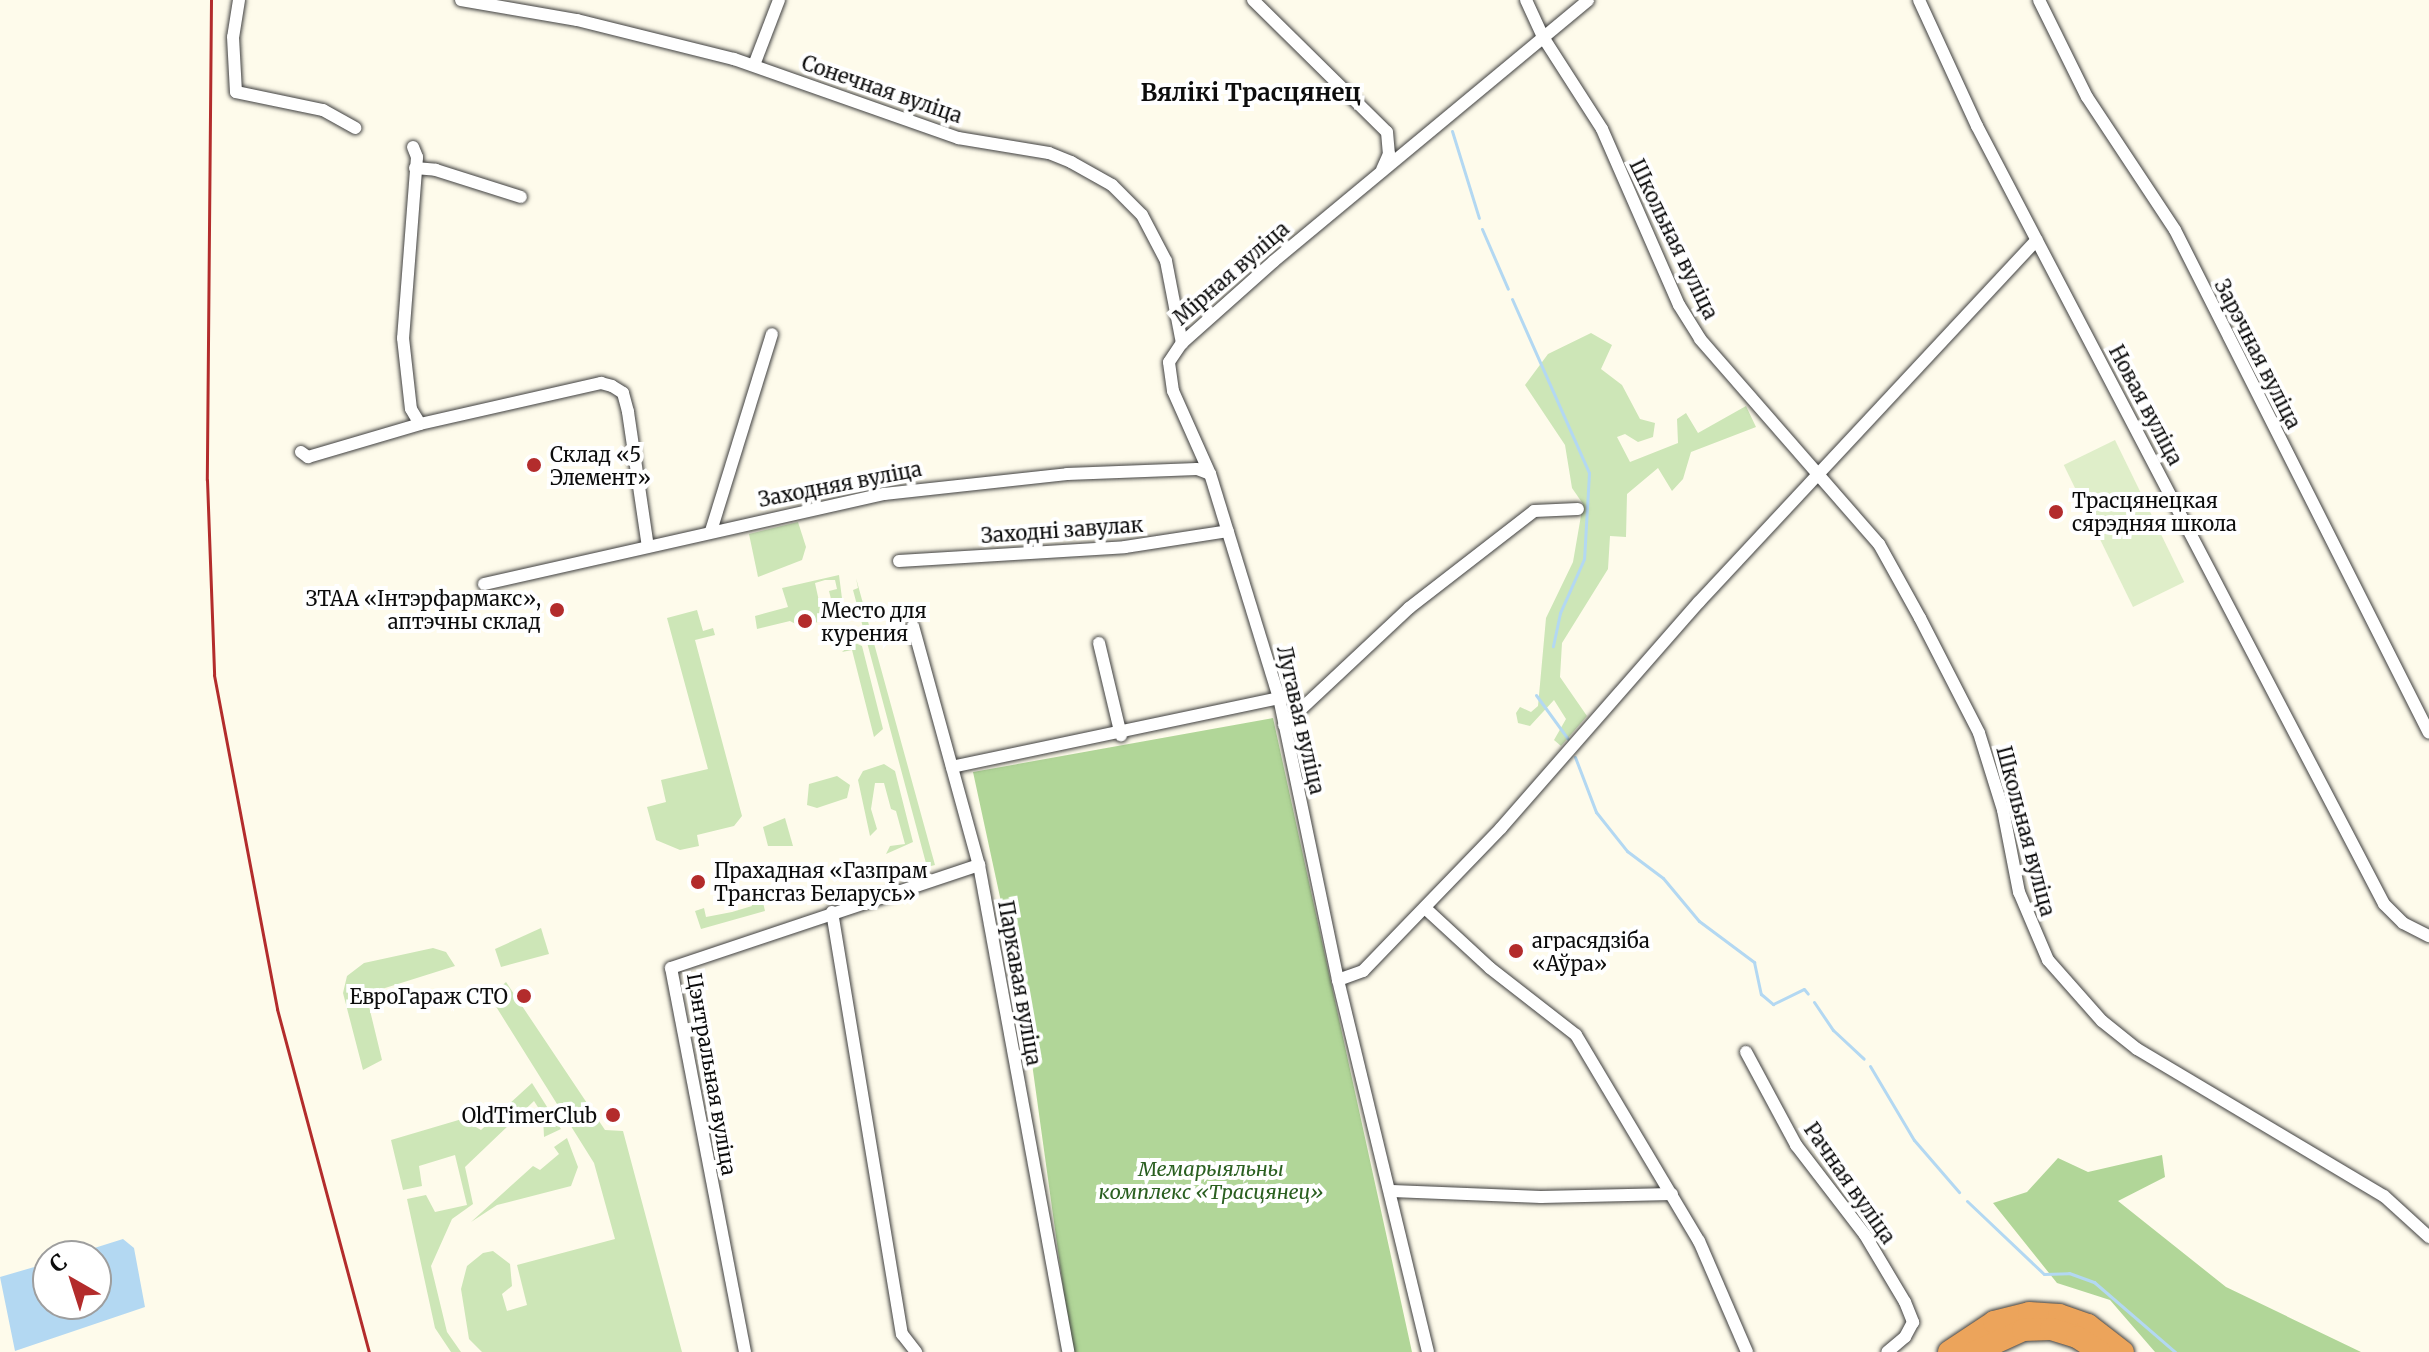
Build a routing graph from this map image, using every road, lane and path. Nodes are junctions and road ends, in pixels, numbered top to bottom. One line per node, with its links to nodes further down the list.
1 (239, 0): 11 (street)
2 (461, 0): 10 (street, Сонечная вуліца)
3 (779, 0): 10 (street)
4 (1253, 0): 12 (street)
5 (1526, 0): 9 (street, Школьная вуліца)
6 (1588, 0): 9 (street, Мірная вуліца)
7 (1919, 0): 18 (street, Новая вуліца)
8 (2039, 0): 35 (street, Зарэчная вуліца)
9 (1543, 37): 14 (street, Мірная вуліца); 24 (street, Школьная вуліца)
10 (754, 65): 20 (street, Сонечная вуліца)
11 (355, 128)
12 (1387, 132): 14 (street); 16 (street)
13 (413, 147): 15 (street)
14 (1405, 152): 16 (street, Мірная вуліца)
15 (415, 168): 17 (street); 21 (street)
16 (1380, 172): 20 (street, Мірная вуліца)
17 (521, 197)
18 (2036, 240): 24 (street); 41 (street, Новая вуліца)
19 (772, 334): 26 (street)
20 (1182, 343): 23 (street, Мірная вуліца)
21 (420, 424): 22 (street); 28 (street)
22 (301, 452)
23 (1210, 474): 26 (street, Заходняя вуліца); 27 (street, Лугавая вуліца)
24 (1815, 475): 39 (street); 46 (street, Школьная вуліца)
25 (1578, 509): 34 (street)
26 (711, 531): 28 (street, Заходняя вуліца)
27 (1228, 531): 29 (street, Заходні завулак); 33 (street, Лугавая вуліца)
28 (648, 547): 30 (street, Заходняя вуліца)
29 (899, 561)
30 (484, 584)
31 (913, 626): 37 (street, Паркавая вуліца)
32 (1099, 643): 36 (street)
33 (1279, 698): 34 (street, Лугавая вуліца); 36 (street)
34 (1284, 725): 42 (street, Лугавая вуліца)
35 (2429, 733)
36 (1121, 735): 37 (street)
37 (952, 767): 38 (street, Паркавая вуліца)
38 (979, 865): 40 (street, Цэнтральная вуліца); 49 (street, Паркавая вуліца)
39 (1425, 908): 42 (street); 45 (street)
40 (832, 912): 47 (street, Цэнтральная вуліца); 48 (street)
41 (2429, 936)
42 (1338, 980): 44 (street, Лугавая вуліца)
43 (1746, 1052): 52 (street, Рачная вуліца)
44 (1392, 1191): 45 (street); 50 (street, Лугавая вуліца)
45 (1672, 1194): 51 (street)
46 (2429, 1237)
47 (745, 1352)
48 (916, 1352)
49 (1068, 1352)
50 (1428, 1352)
51 (1747, 1352)
52 (1887, 1352)
53 (1949, 1352): 56 (highway)
54 (1975, 1352): 55 (highway)
55 (2100, 1352)
56 (2123, 1352)

